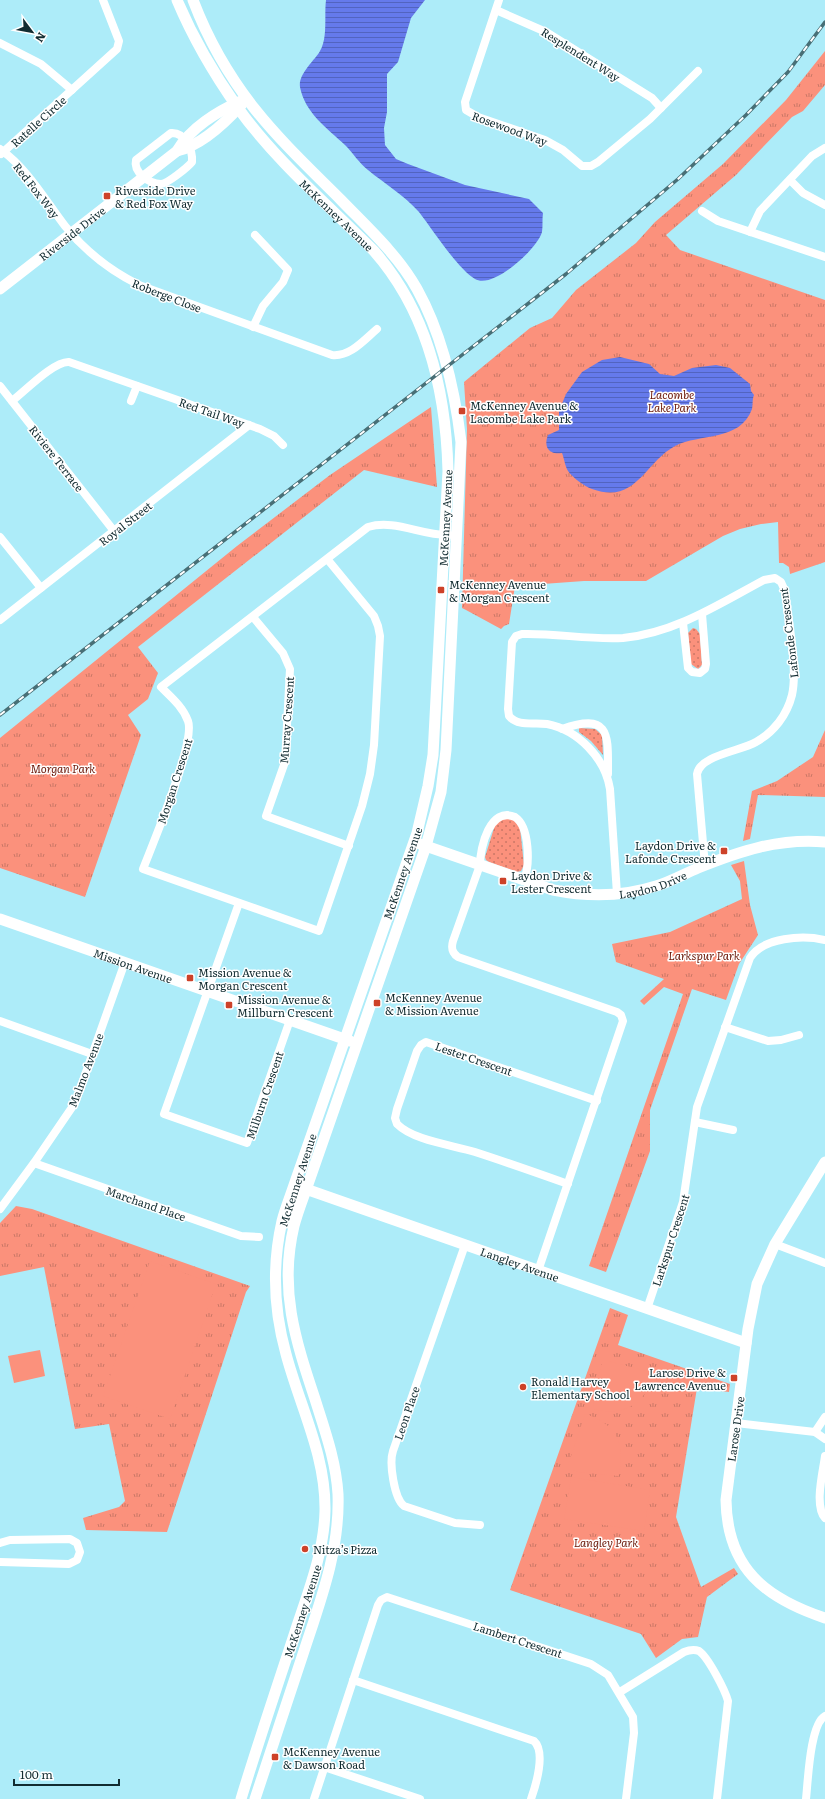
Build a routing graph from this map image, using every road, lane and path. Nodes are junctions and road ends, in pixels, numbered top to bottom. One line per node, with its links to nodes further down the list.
1 (103, 0): 8 (street, Ratelle Circle)
2 (177, 0): 10 (main road, McKenney Avenue)
3 (193, 0): 9 (main road, McKenney Avenue)
4 (499, 0): 5 (street, Rosewood Way)
5 (496, 10): 11 (street, Resplendent Way); 11 (street, Rosewood Way)
6 (0, 43): 8 (street, Ratelle Circle)
7 (698, 71): 11 (street, Rosewood Way)
8 (72, 90): 14 (street, Ratelle Circle)
9 (247, 98): 10 (main road, Riverside Drive); 33 (main road, McKenney Avenue)
10 (237, 106): 12 (main road, Riverside Drive); 34 (main road, McKenney Avenue)
11 (662, 108)
12 (187, 143): 15 (main road, Riverside Drive); 15 (street); 15 (street)
13 (825, 148): 16 (street)
14 (1, 152): 20 (street, Red Fox Way)
15 (143, 177): 20 (main road, Riverside Drive)
16 (790, 180): 17 (street); 19 (street)
17 (825, 205)
18 (702, 211): 19 (street)
19 (750, 232): 22 (street)
20 (72, 234): 23 (main road, Riverside Drive); 24 (street, Roberge Close)
21 (255, 235): 24 (street)
22 (825, 258)
23 (0, 289)
24 (253, 327): 25 (street, Roberge Close)
25 (377, 329)
26 (0, 386): 28 (street, Riviere Terrace)
27 (137, 386): 28 (street, Red Tail Way); 29 (street); 30 (street, Red Tail Way)
28 (12, 401): 32 (street, Riviere Terrace)
29 (131, 401)
30 (249, 425): 31 (street, Red Tail Way); 32 (street, Royal Street)
31 (283, 445)
32 (114, 531): 37 (street, Royal Street)
33 (457, 534): 34 (street, Morgan Crescent); 47 (main road, McKenney Avenue)
34 (444, 535): 36 (street, Morgan Crescent); 44 (main road, McKenney Avenue)
35 (0, 536): 37 (street)
36 (328, 560): 39 (street, Morgan Crescent); 46 (street, Morgan Crescent)
37 (41, 588): 40 (street, Royal Street)
38 (702, 614): 41 (street, Lafonde Crescent); 41 (street); 49 (street, Lafonde Crescent)
39 (253, 617): 46 (street, Murray Crescent); 52 (street, Morgan Crescent)
40 (0, 620)
41 (683, 623): 42 (street, Lafonde Crescent)
42 (562, 729): 43 (street, Lafonde Crescent); 43 (street, Lafonde Crescent)
43 (608, 779): 51 (street, Lafonde Crescent)
44 (413, 842): 47 (main road, Laydon Drive); 61 (main road, McKenney Avenue)
45 (825, 842): 49 (main road, Laydon Drive)
46 (349, 846): 52 (street, Morgan Crescent)
47 (426, 846): 48 (main road, Laydon Drive); 62 (main road, McKenney Avenue)
48 (480, 865): 50 (main road, Laydon Drive); 50 (street); 64 (street)
49 (705, 866): 51 (main road, Laydon Drive)
50 (524, 880): 51 (main road, Laydon Drive)
51 (617, 894)
52 (239, 903): 56 (street)
53 (0, 919): 55 (main road, Mission Avenue)
54 (825, 940): 59 (street, Larkspur Crescent)
55 (125, 962): 56 (main road, Mission Avenue); 63 (street, Malmo Avenue)
56 (209, 991): 57 (main road, Mission Avenue); 57 (street, Milburn Crescent)
57 (290, 1020): 61 (main road, Mission Avenue)
58 (0, 1021): 63 (street)
59 (725, 1027): 60 (street); 65 (street, Larkspur Crescent)
60 (799, 1035)
61 (345, 1039): 62 (main road, Mission Avenue); 70 (main road, McKenney Avenue)
62 (357, 1043): 71 (main road, McKenney Avenue)
63 (92, 1054): 68 (street, Malmo Avenue)
64 (597, 1101): 69 (street); 69 (street, Lester Crescent)
65 (695, 1122): 66 (street); 78 (street, Larkspur Crescent)
66 (733, 1130)
67 (825, 1162): 74 (main road, Larose Drive)
68 (34, 1163): 72 (street, Malmo Avenue); 73 (street, Marchand Place)
69 (568, 1184): 77 (street)
70 (294, 1185): 71 (main road, Langley Avenue); 94 (main road, McKenney Avenue)
71 (306, 1190): 75 (main road, Langley Avenue); 95 (main road, McKenney Avenue)
72 (0, 1209)
73 (259, 1237)
74 (774, 1244): 76 (street); 79 (main road, Larose Drive)
75 (465, 1245): 77 (main road, Langley Avenue); 86 (street, Leon Place)
76 (825, 1263)
77 (538, 1271): 78 (main road, Langley Avenue)
78 (647, 1309): 79 (main road, Langley Avenue)
79 (746, 1343): 81 (main road, Larose Drive)
80 (825, 1417): 82 (street)
81 (736, 1423): 82 (street); 89 (main road, Larose Drive)
82 (815, 1432): 83 (street)
83 (825, 1438)
84 (825, 1456): 85 (street)
85 (825, 1518)
86 (480, 1525)
87 (0, 1543): 88 (street)
88 (0, 1562)
89 (825, 1618)
90 (353, 1680): 91 (street, Lambert Crescent); 93 (street, Lambert Crescent); 98 (street)
91 (620, 1692): 99 (street, Lambert Crescent); 100 (street)
92 (825, 1716): 101 (street)
93 (324, 1767): 96 (street, Lambert Crescent); 97 (street)
94 (241, 1799)
95 (255, 1799)
96 (314, 1799)
97 (420, 1799)
98 (531, 1799)
99 (626, 1799)
100 (717, 1799)
101 (806, 1799)

